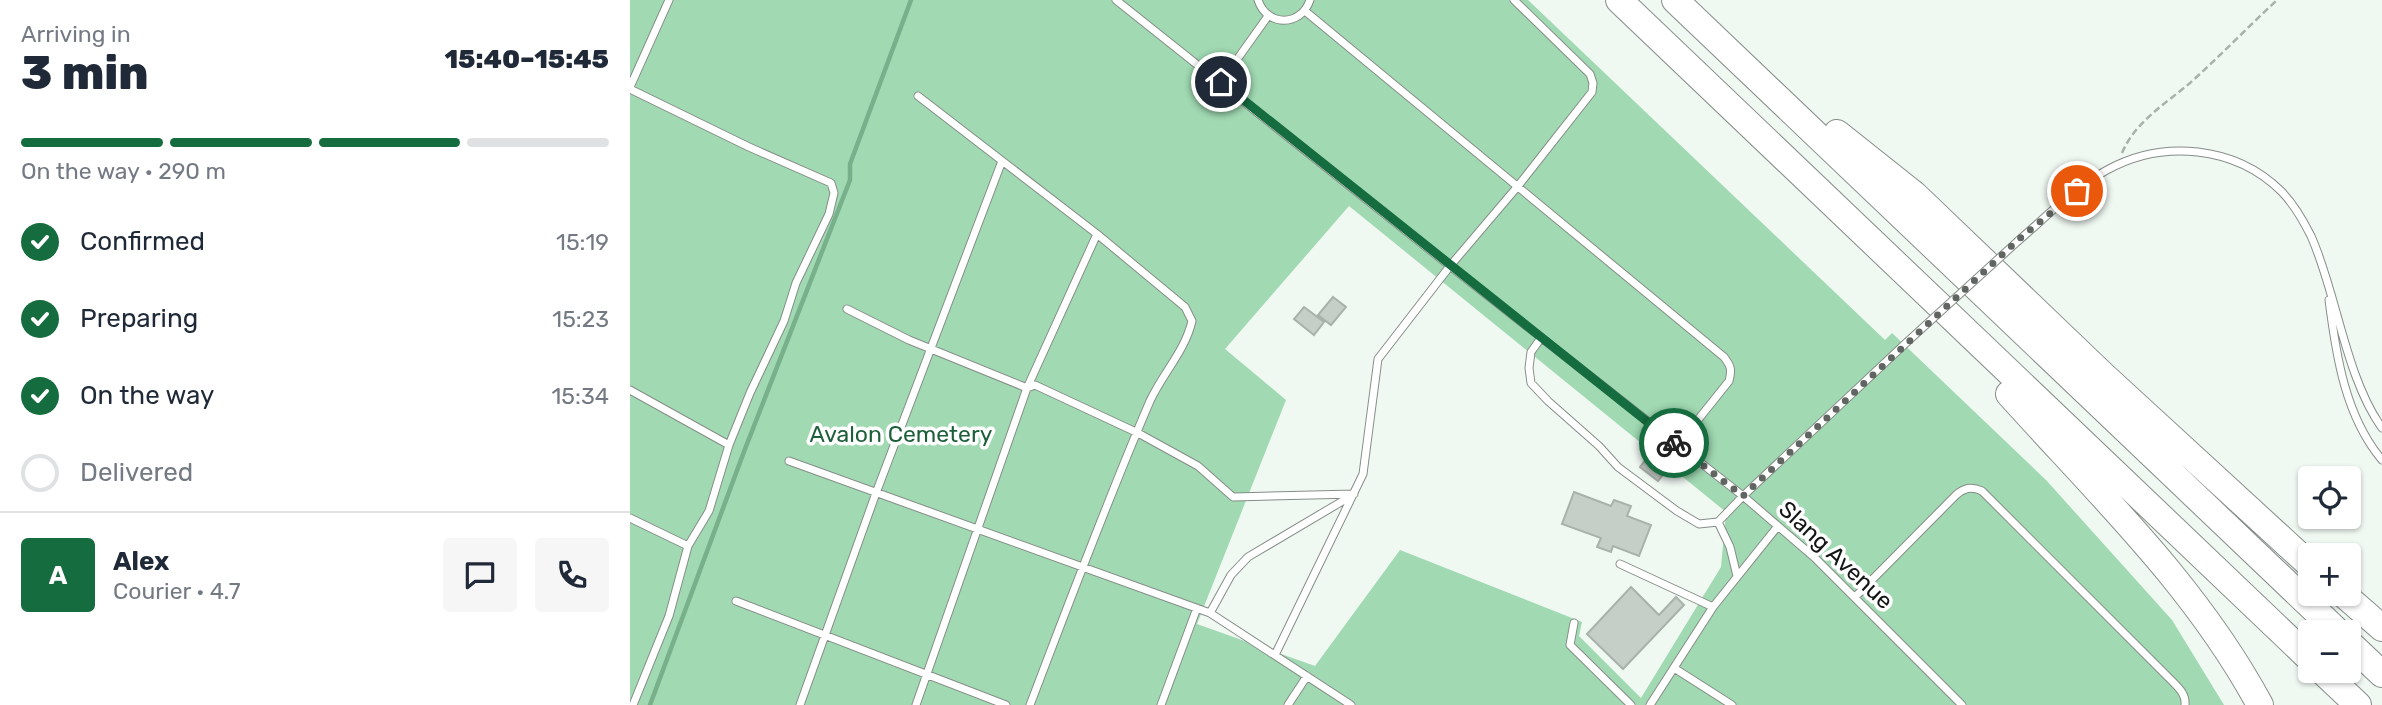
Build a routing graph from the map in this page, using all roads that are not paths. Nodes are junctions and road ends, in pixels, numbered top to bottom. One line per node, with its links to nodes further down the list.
1 (669, 0): 12 (lane)
2 (1116, 0): 11 (lane, Slang Avenue)
3 (1258, 0): 9 (lane)
4 (1310, 0): 8 (lane)
5 (1514, 0): 15 (lane)
6 (1619, 0): 17 (highway)
7 (1675, 0): 10 (highway)
8 (1305, 11): 9 (lane); 15 (lane)
9 (1268, 16): 11 (lane)
10 (1714, 37): 39 (highway); 49 (highway)
11 (1221, 82): 18 (lane, Slang Avenue)
12 (630, 88): 27 (lane)
13 (918, 96): 14 (lane)
14 (1002, 161): 16 (lane); 22 (lane)
15 (1518, 186): 18 (lane); 28 (lane)
16 (1097, 234): 23 (lane); 26 (lane)
17 (1877, 246): 53 (highway); 74 (highway)
18 (1450, 266): 21 (lane, Slang Avenue); 32 (lane)
19 (2326, 279): 25 (lane); 29 (lane); 33 (lane, bridge)
20 (847, 309): 22 (lane)
21 (1541, 338): 28 (lane, Slang Avenue); 35 (lane)
22 (931, 349): 23 (lane); 31 (lane)
23 (1027, 388): 26 (lane); 37 (lane)
24 (630, 390): 27 (lane)
25 (2382, 428)
26 (1138, 433): 32 (lane); 41 (lane)
27 (729, 445): 38 (lane)
28 (1677, 446): 33 (lane, Slang Avenue)
29 (2382, 460)
30 (789, 461): 31 (lane)
31 (876, 493): 37 (lane); 52 (lane)
32 (1354, 494): 48 (lane); 55 (lane)
33 (1743, 496): 35 (lane); 36 (lane, Slang Avenue)
34 (630, 518): 38 (lane)
35 (1718, 522): 42 (lane)
36 (1777, 526): 42 (lane); 43 (lane, Slang Avenue)
37 (977, 529): 41 (lane); 58 (lane)
38 (688, 546): 61 (lane)
39 (2298, 554)
40 (1620, 564): 46 (lane)
41 (1083, 567): 47 (lane); 65 (lane)
42 (1737, 576): 46 (lane)
43 (1855, 597): 72 (lane, Slang Avenue); 73 (lane)
44 (736, 601): 52 (lane)
45 (2357, 606): 51 (highway)
46 (1713, 607): 56 (lane)
47 (1197, 608): 48 (lane); 66 (lane)
48 (1210, 613): 55 (lane)
49 (2325, 620)
50 (1574, 624): 69 (lane)
51 (2382, 628)
52 (826, 635): 58 (lane); 62 (lane)
53 (2298, 648)
54 (2361, 654): 57 (highway)
55 (1275, 655): 59 (lane)
56 (1674, 668): 70 (lane); 71 (lane)
57 (2382, 674)
58 (927, 675): 63 (lane); 64 (lane)
59 (1307, 676): 67 (lane); 68 (lane)
60 (2335, 683): 75 (highway)
61 (632, 705)
62 (800, 705)
63 (916, 705)
64 (1006, 705)
65 (1030, 705)
66 (1161, 705)
67 (1288, 705)
68 (1351, 705)
69 (1631, 705)
70 (1650, 705)
71 (1732, 705)
72 (1962, 705)
73 (2185, 705)
74 (2260, 705)
75 (2358, 705)

